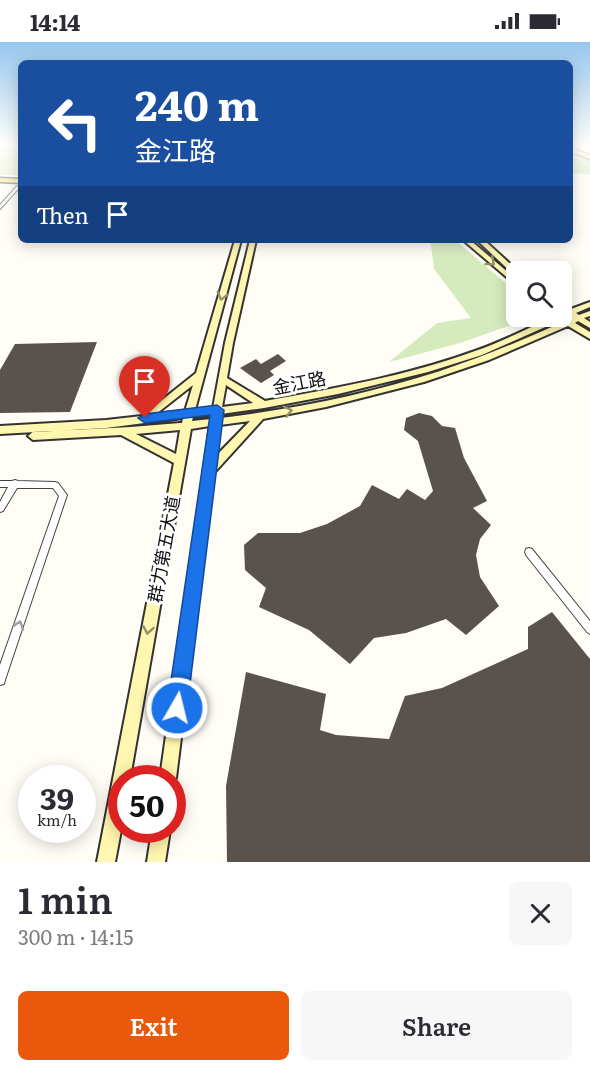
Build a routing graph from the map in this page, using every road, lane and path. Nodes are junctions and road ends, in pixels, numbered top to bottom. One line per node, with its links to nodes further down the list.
1 (18, 185): 2 (main road)
2 (0, 187)
3 (18, 187): 4 (street)
4 (0, 208)
5 (237, 243): 21 (main road, 群力第五大道, one-way to 21)
6 (252, 243): 22 (main road, 群力第五大道)
7 (469, 243): 10 (main road, one-way to 10)
8 (483, 243): 9 (main road)
9 (506, 263)
10 (506, 274)
11 (590, 303): 13 (main road, 金江路)
12 (590, 313): 14 (main road, 金江路)
13 (572, 314)
14 (572, 316)
15 (572, 319): 17 (main road)
16 (572, 320): 20 (main road)
17 (590, 326)
18 (543, 327): 23 (main road, 金江路)
19 (548, 327): 26 (main road, 金江路, one-way to 19)
20 (590, 336)
21 (200, 375): 25 (main road, 群力第五大道); 27 (main road)
22 (223, 380): 23 (main road); 24 (main road, 群力第五大道)
23 (264, 405): 24 (main road, 金江路)
24 (217, 410): 25 (main road, 金江路); 28 (main road, 群力第五大道)
25 (189, 413): 27 (main road, 金江路); 29 (main road, 群力第五大道)
26 (259, 417): 28 (main road, 金江路); 34 (main road)
27 (145, 418): 30 (main road, 金江路)
28 (216, 423): 29 (main road, 金江路); 34 (main road, 群力第五大道)
29 (186, 426): 31 (main road, 金江路); 33 (main road, 群力第五大道)
30 (0, 430)
31 (120, 431): 32 (main road, 金江路); 33 (main road)
32 (0, 437)
33 (180, 461): 43 (main road, 群力第五大道, one-way to 43)
34 (209, 471): 41 (main road, 群力第五大道)
35 (15, 483): 36 (street); 37 (street); 40 (street, one-way to 35)
36 (0, 484)
37 (0, 509)
38 (529, 552): 39 (street)
39 (590, 629)
40 (0, 680)
41 (170, 765)
42 (159, 843): 44 (main road)
43 (105, 862)
44 (156, 862)

